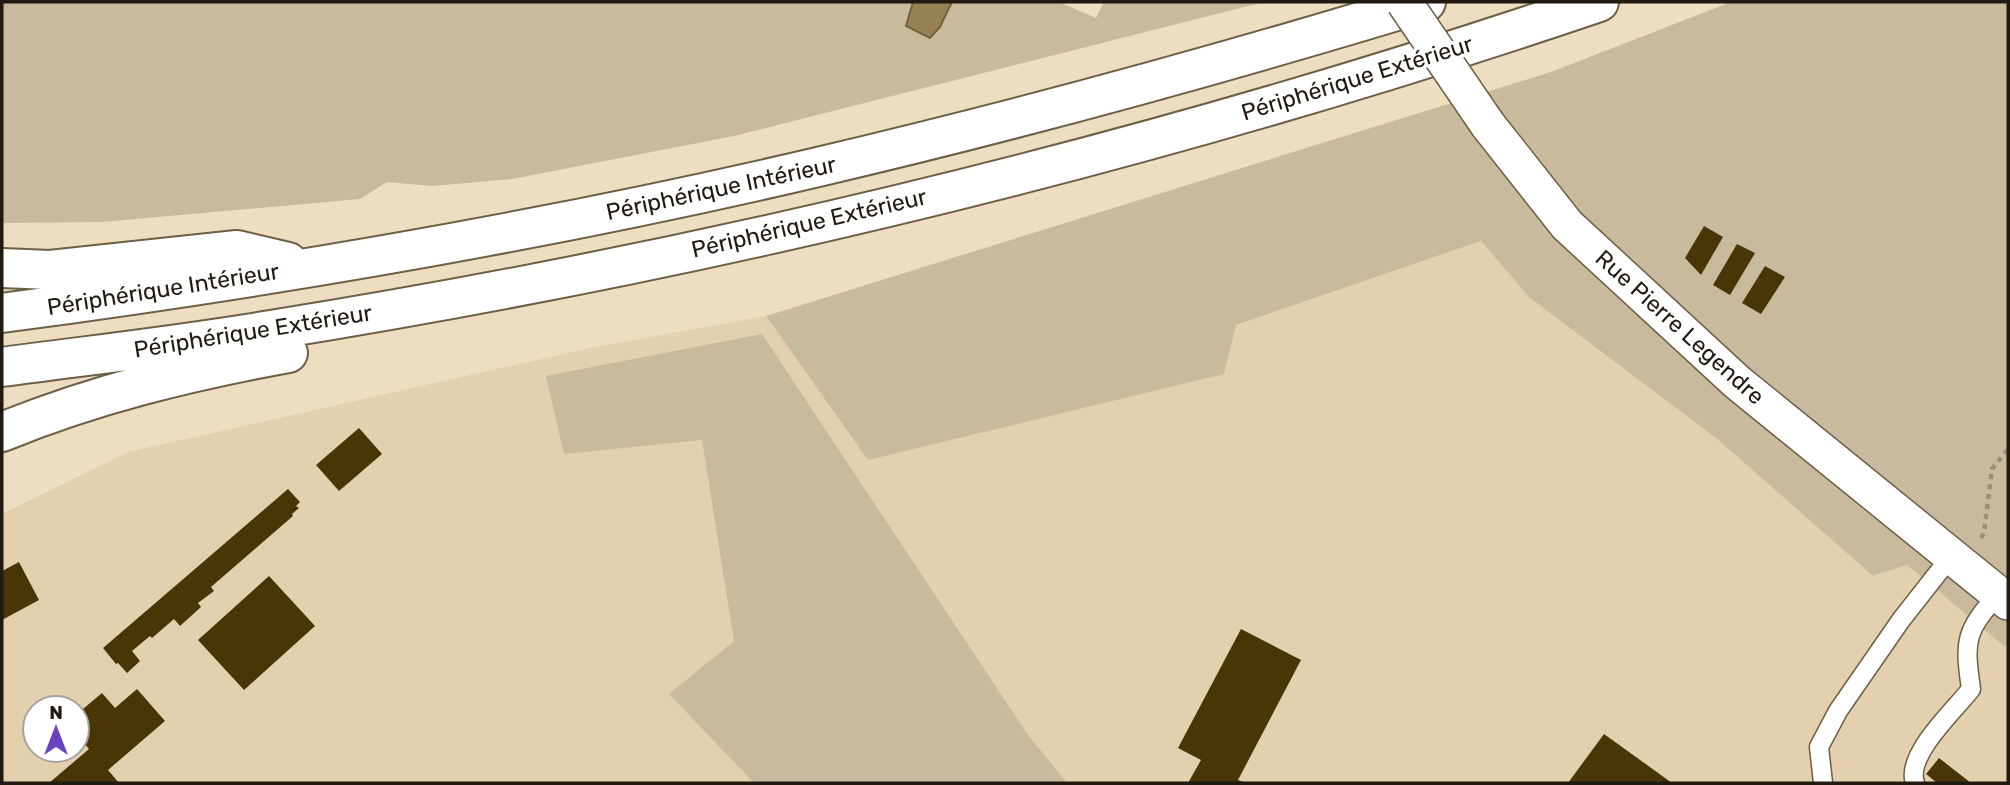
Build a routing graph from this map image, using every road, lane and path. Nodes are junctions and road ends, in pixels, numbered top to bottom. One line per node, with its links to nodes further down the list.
1 (1404, 2): 11 (street, Rue Pierre Legendre, bridge)
2 (1426, 2): 4 (highway, Périphérique Intérieur)
3 (1599, 2): 6 (highway, Périphérique Extérieur)
4 (307, 267): 5 (highway); 7 (highway, Périphérique Intérieur)
5 (2, 268)
6 (388, 310): 8 (highway, Périphérique Extérieur); 9 (highway)
7 (2, 313)
8 (2, 367)
9 (2, 432)
10 (2008, 449): 11 (path)
11 (1958, 561): 12 (street, Rue Pierre Legendre); 13 (lane)
12 (2003, 598): 14 (lane)
13 (1824, 783)
14 (1915, 783)

